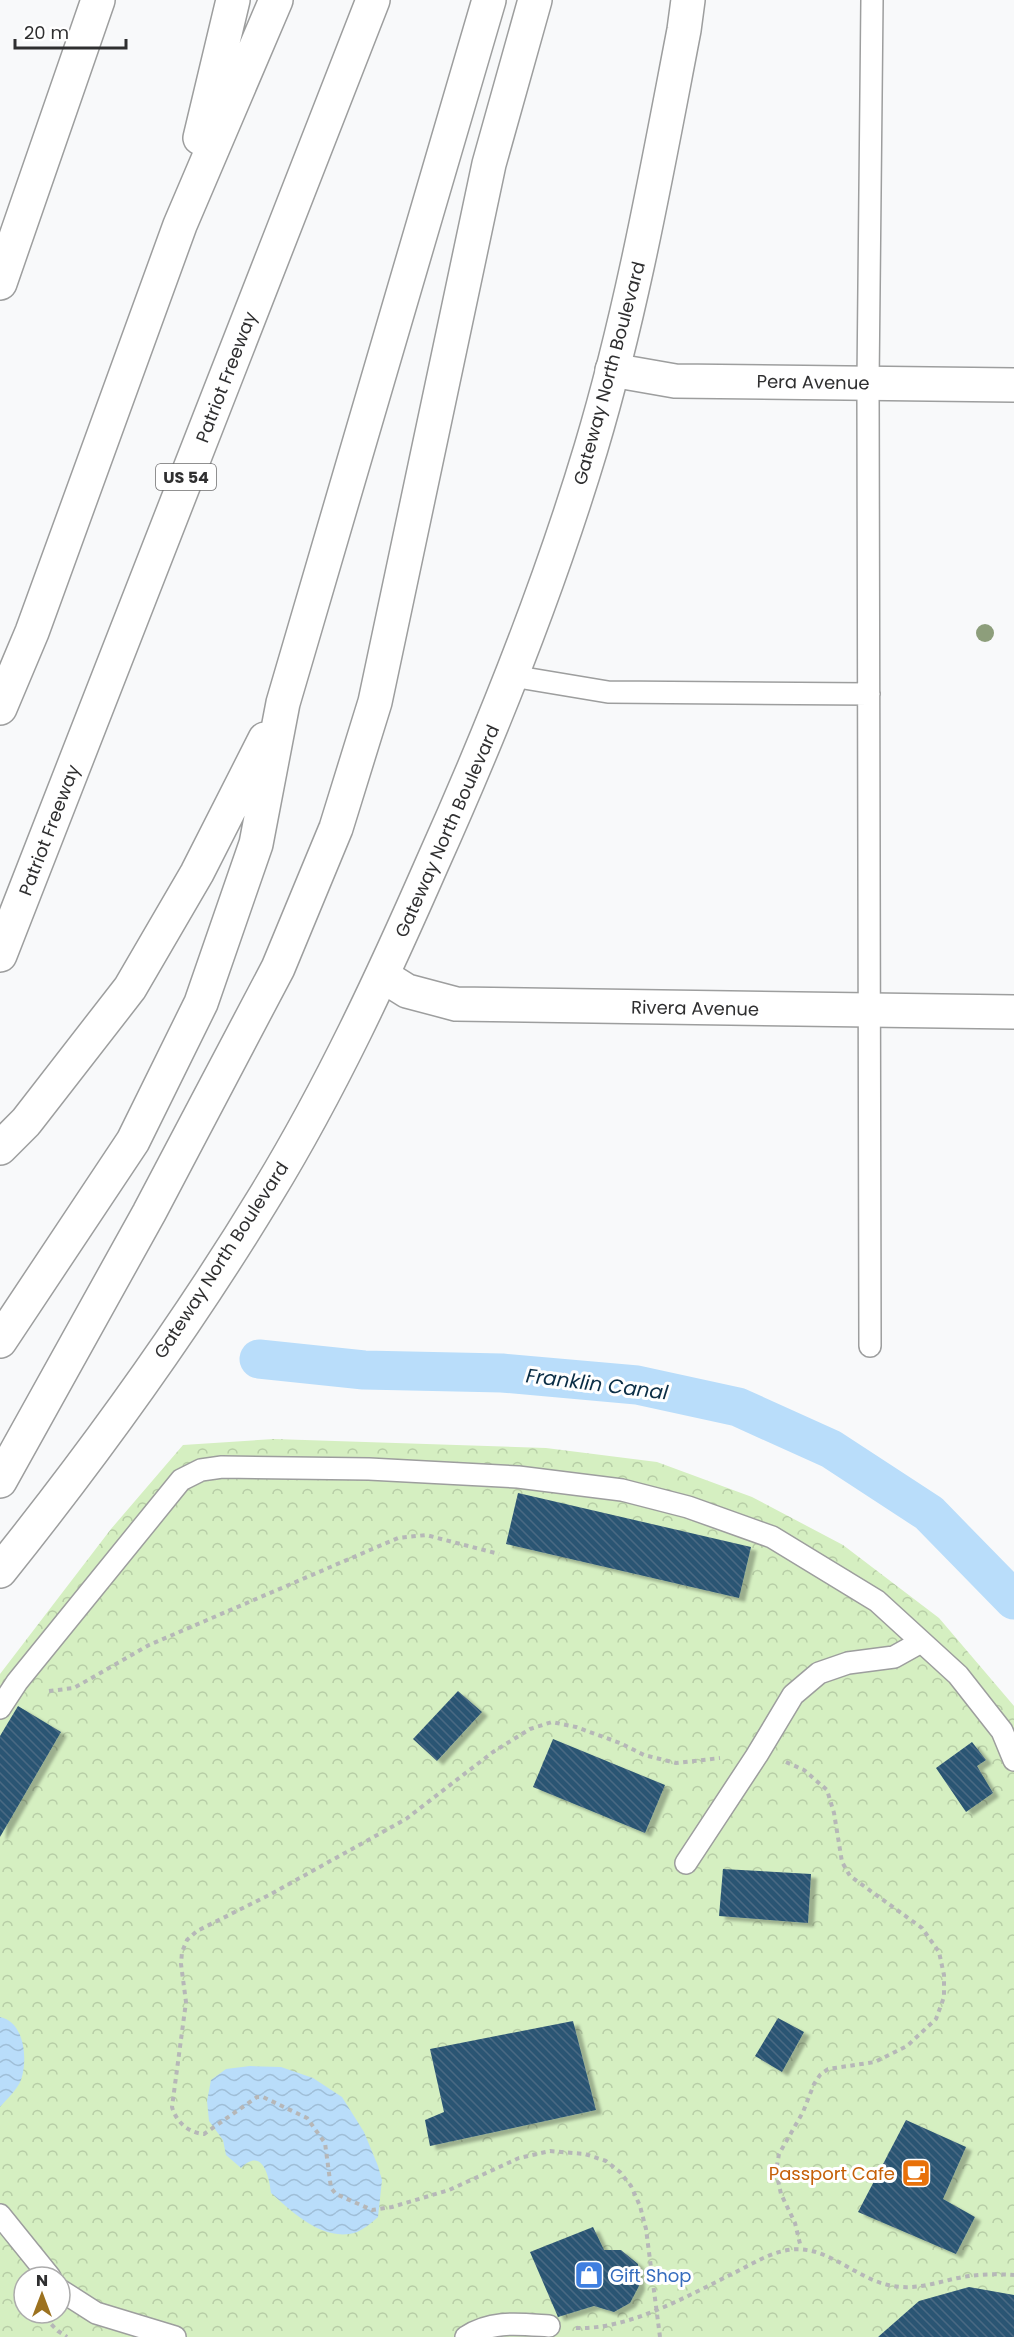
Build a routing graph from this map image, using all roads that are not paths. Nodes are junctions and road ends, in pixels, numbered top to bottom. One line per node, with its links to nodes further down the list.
1 (98, 0): 10 (main road)
2 (232, 0): 9 (main road)
3 (276, 0): 9 (main road)
4 (373, 0): 18 (main road, Patriot Freeway / US 54)
5 (489, 0): 16 (main road)
6 (535, 0): 25 (main road)
7 (688, 0): 11 (main road, Gateway North Boulevard)
8 (872, 0): 12 (lane)
9 (180, 225): 17 (main road)
10 (0, 283)
11 (612, 370): 12 (main road, Pera Avenue); 14 (main road, Gateway North Boulevard)
12 (868, 383): 13 (main road, Pera Avenue); 15 (lane)
13 (1014, 384)
14 (512, 676): 15 (lane); 19 (main road, Gateway North Boulevard)
15 (869, 694): 20 (lane)
16 (283, 704): 22 (main road); 23 (main road)
17 (0, 708)
18 (0, 955)
19 (383, 976): 20 (main road, Rivera Avenue); 26 (main road, Gateway North Boulevard)
20 (869, 1010): 21 (main road, Rivera Avenue); 24 (lane)
21 (1014, 1012)
22 (0, 1148)
23 (0, 1341)
24 (870, 1346)
25 (0, 1481)
26 (0, 1571)
27 (921, 1642): 28 (lane); 29 (lane); 30 (lane)
28 (0, 1708)
29 (1014, 1760)
30 (686, 1863)
31 (0, 2214): 32 (lane)
32 (40, 2265)
33 (72, 2298): 35 (lane)
34 (549, 2326): 36 (lane)
35 (175, 2337)
36 (466, 2337)

